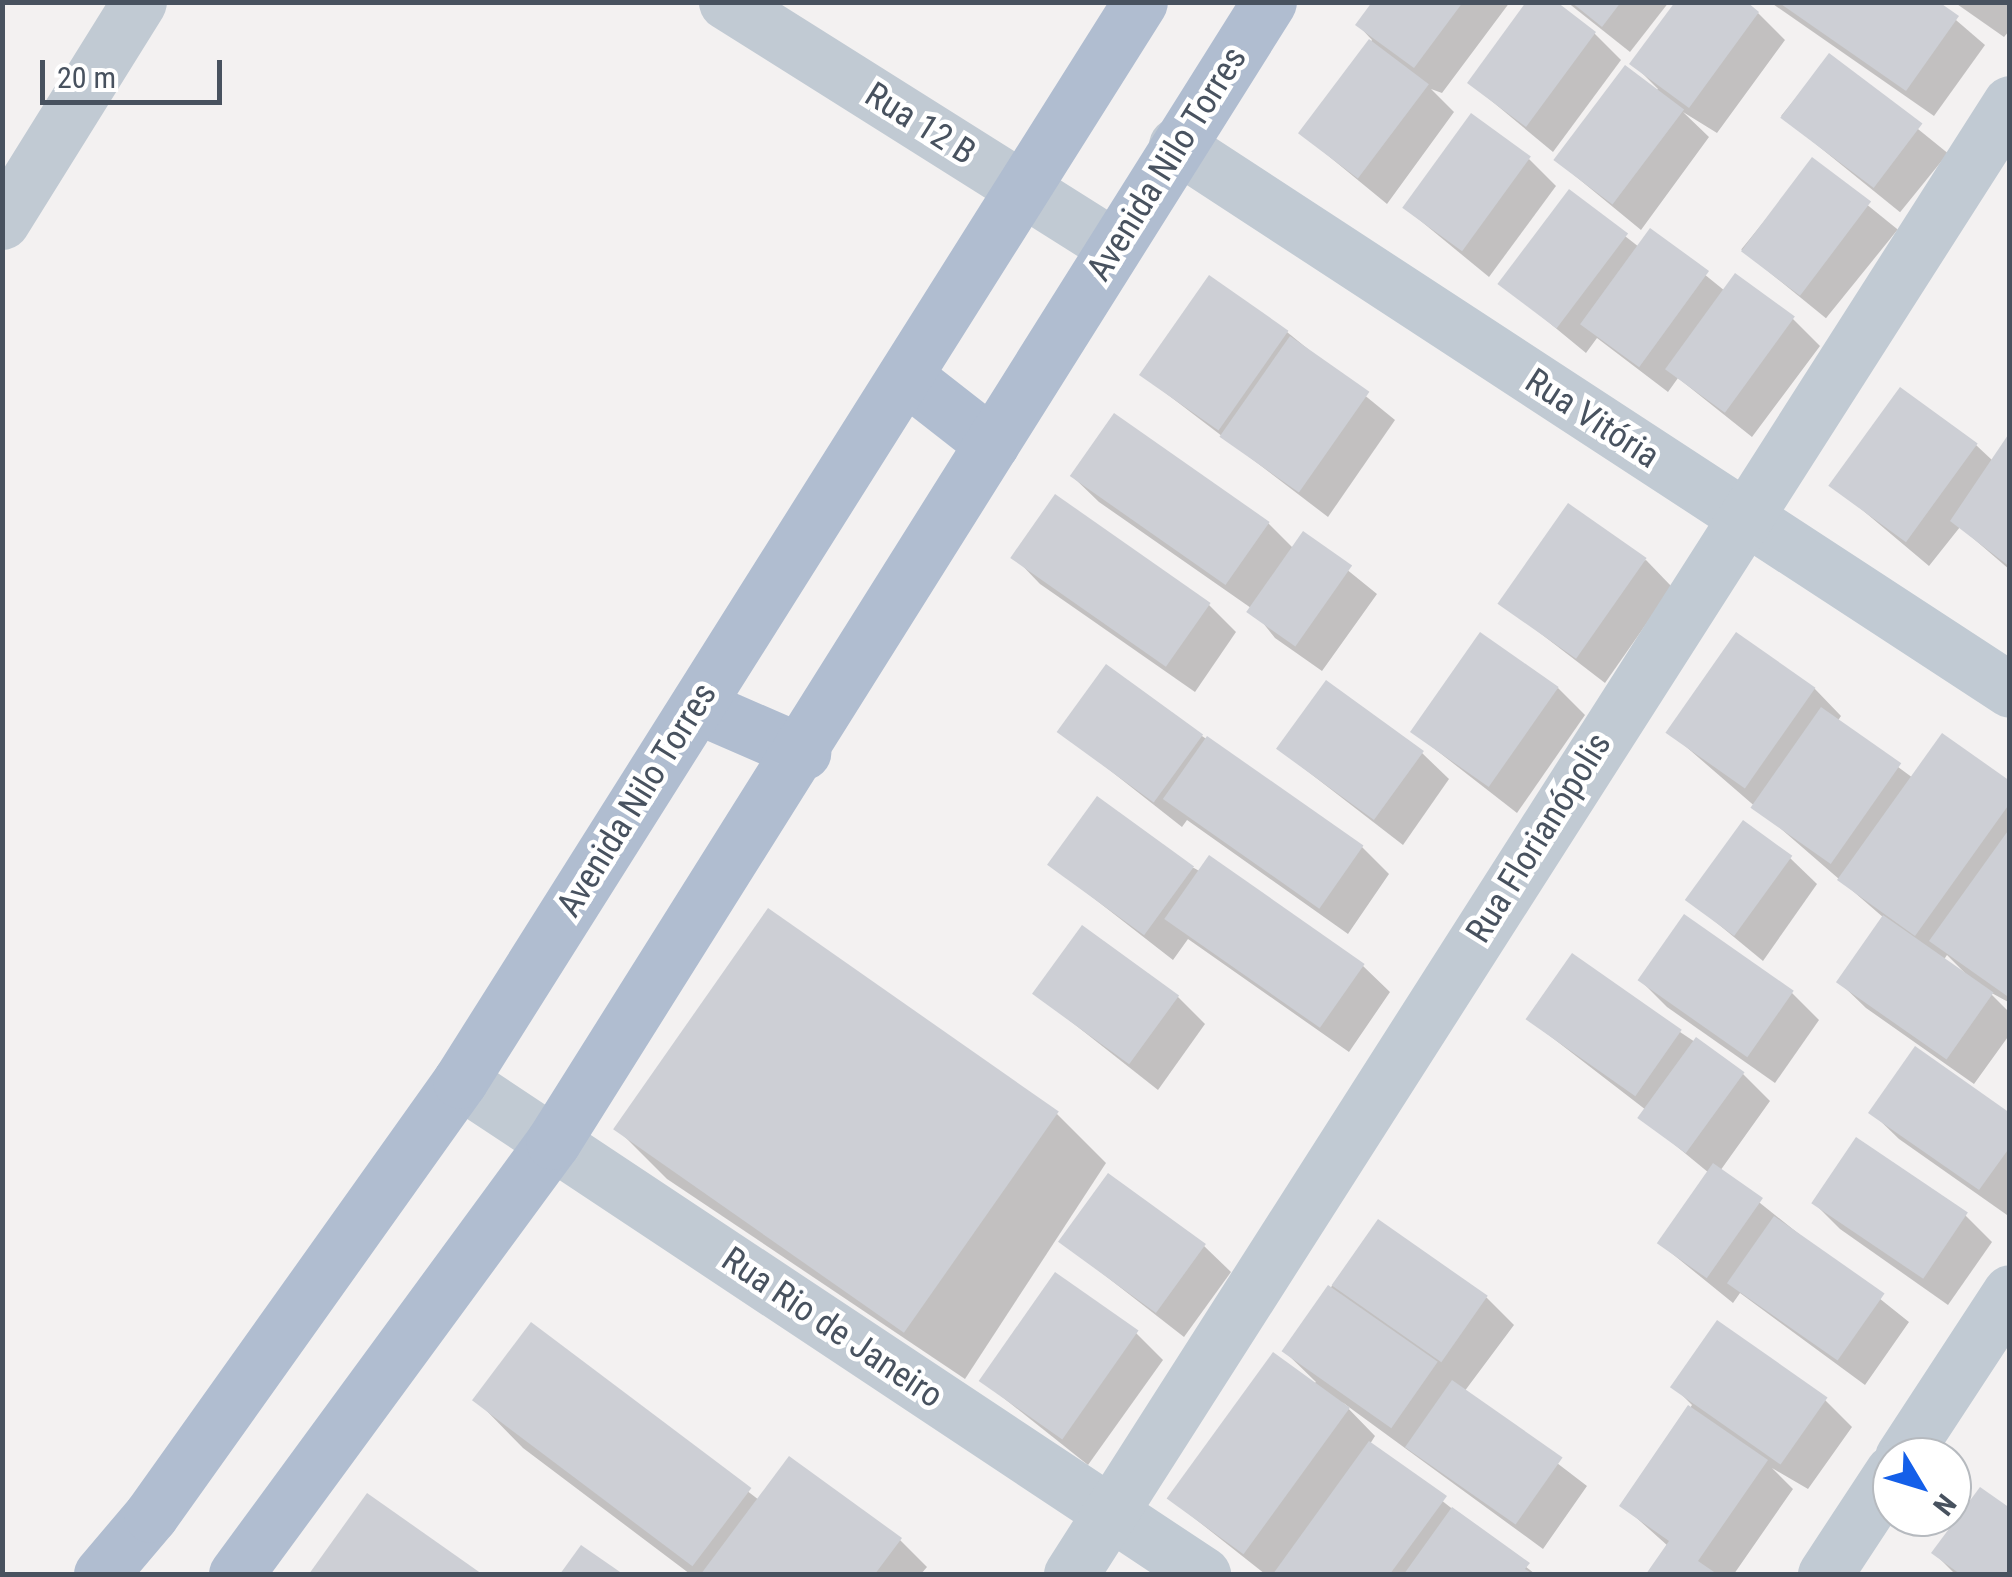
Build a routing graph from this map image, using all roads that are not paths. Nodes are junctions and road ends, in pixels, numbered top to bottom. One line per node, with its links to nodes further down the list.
1 (726, 2): 7 (street, Rua 12 B)
2 (1140, 2): 7 (main road, Avenida Nilo Torres)
3 (1269, 2): 6 (main road, Avenida Nilo Torres)
4 (122, 16): 8 (street)
5 (2010, 103): 12 (street, Rua Florianópolis)
6 (1176, 145): 9 (main road, Avenida Nilo Torres); 12 (street, Rua Vitória)
7 (1023, 189): 9 (street, Rua 12 B); 10 (main road, Avenida Nilo Torres)
8 (2, 222)
9 (1114, 246): 11 (main road, Avenida Nilo Torres)
10 (905, 376): 11 (main road); 14 (main road, Avenida Nilo Torres)
11 (992, 444): 15 (main road, Avenida Nilo Torres)
12 (1741, 517): 13 (street, Rua Vitória); 21 (street, Rua Florianópolis)
13 (2010, 690)
14 (697, 706): 15 (main road); 16 (main road, Avenida Nilo Torres)
15 (803, 752): 17 (main road, Avenida Nilo Torres)
16 (460, 1081): 17 (street, Rua Rio de Janeiro); 22 (main road, Avenida Nilo Torres)
17 (553, 1142): 21 (street, Rua Rio de Janeiro); 23 (main road, Avenida Nilo Torres)
18 (2010, 1292): 19 (street)
19 (1915, 1437)
20 (1872, 1502): 26 (street)
21 (1111, 1514): 24 (street, Rua Florianópolis); 25 (street, Rua Rio de Janeiro)
22 (101, 1574)
23 (236, 1574)
24 (1071, 1574)
25 (1203, 1574)
26 (1825, 1574)

